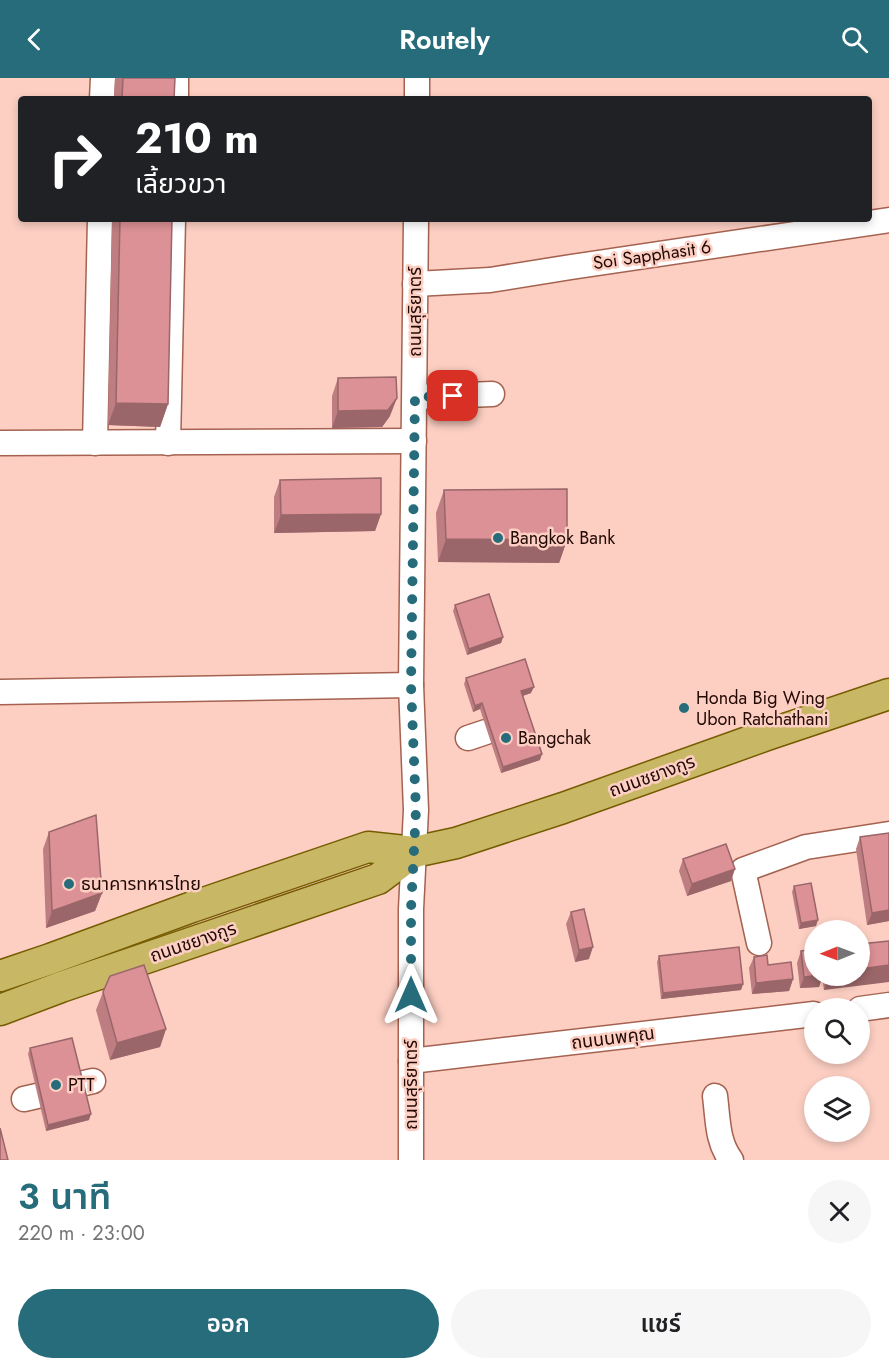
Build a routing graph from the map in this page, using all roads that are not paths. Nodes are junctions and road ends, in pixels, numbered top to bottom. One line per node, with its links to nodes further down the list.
1 (103, 78): 4 (street)
2 (176, 78): 5 (street)
3 (417, 78): 6 (street)
4 (102, 96)
5 (176, 96)
6 (417, 96)
7 (889, 220): 11 (street, Soi Sapphasit 6)
8 (100, 222): 16 (street)
9 (173, 222): 17 (street)
10 (416, 222): 11 (street, ถนนสุริยาตร์)
11 (415, 284): 13 (street, ถนนสุริยาตร์)
12 (492, 394): 13 (street)
13 (415, 397): 14 (street, ถนนสุริยาตร์)
14 (414, 441): 17 (street); 18 (street, ถนนสุริยาตร์)
15 (0, 443): 16 (street)
16 (95, 443): 17 (street)
17 (168, 443)
18 (411, 685): 19 (street); 22 (street, ถนนสุริยาตร์)
19 (0, 692)
20 (889, 694): 22 (main road, ถนนชยางกูร)
21 (889, 834): 23 (street)
22 (414, 852): 24 (main road, ถนนชยางกูร); 26 (main road, ถนนชยางกูร); 31 (street, ถนนสุริยาตร์)
23 (759, 943)
24 (50, 959): 25 (main road, ถนนชยางกูร); 26 (main road)
25 (0, 975)
26 (61, 987): 29 (main road, ถนนชยางกูร)
27 (889, 1005): 28 (street)
28 (870, 1008)
29 (0, 1010)
30 (804, 1015): 31 (street, ถนนนพคุณ)
31 (411, 1061): 33 (street, ถนนสุริยาตร์)
32 (716, 1096): 34 (street)
33 (411, 1160)
34 (732, 1160)

